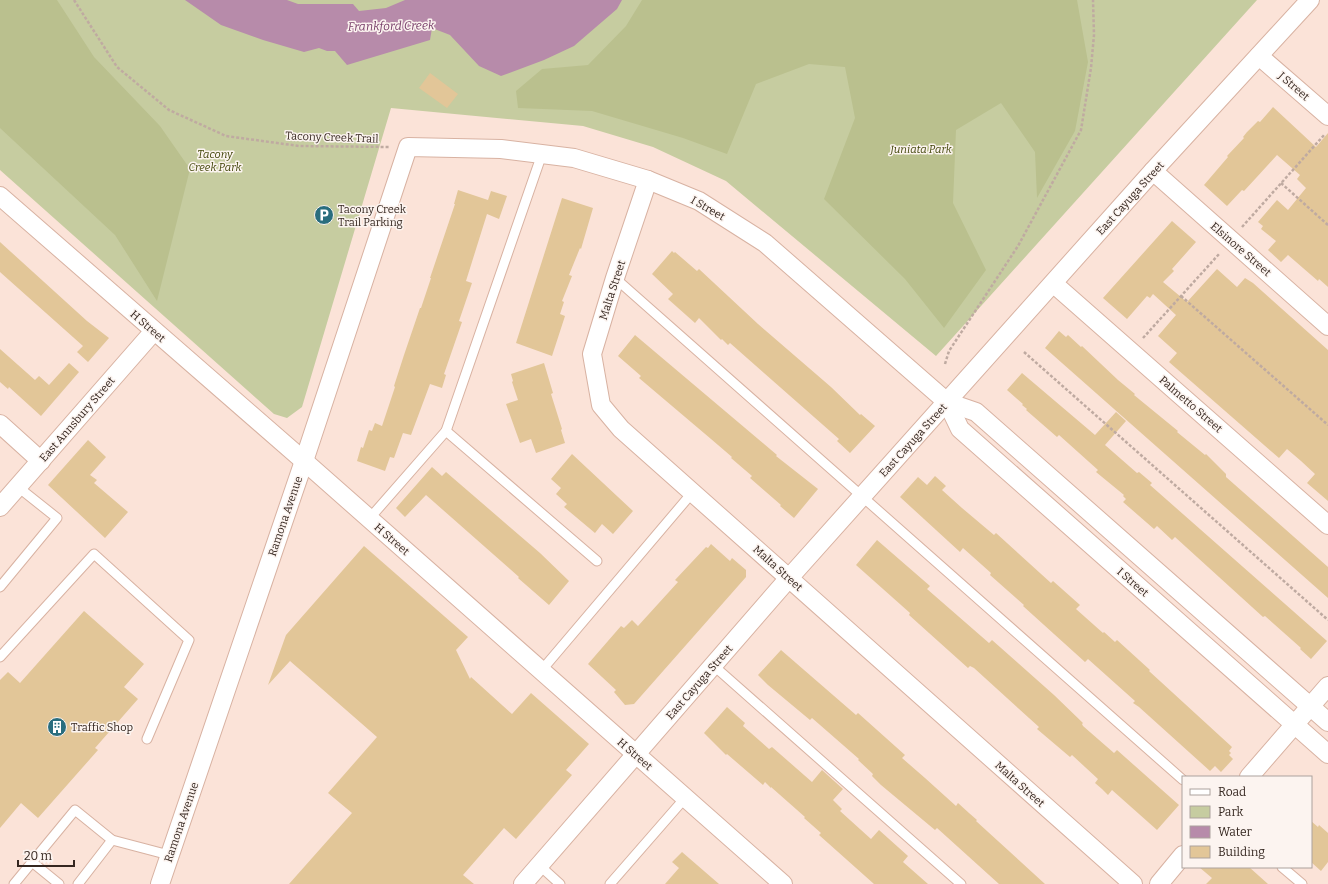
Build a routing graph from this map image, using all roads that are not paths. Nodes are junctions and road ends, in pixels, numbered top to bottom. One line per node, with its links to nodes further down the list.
1 (1310, 0): 2 (street, East Cayuga Street)
2 (1260, 56): 3 (street, J Street); 6 (street, East Cayuga Street)
3 (1328, 116)
4 (408, 147): 5 (street, I Street); 17 (street, Ramona Avenue)
5 (542, 154): 7 (street, I Street); 15 (lane)
6 (1153, 171): 10 (street, East Cayuga Street); 11 (street, Elsinore Street)
7 (648, 180): 9 (street, Malta Street); 13 (street, I Street)
8 (0, 196): 12 (street, H Street)
9 (615, 278): 19 (street, Malta Street); 20 (lane)
10 (1054, 284): 13 (street, East Cayuga Street); 23 (street, Palmetto Street)
11 (1328, 326)
12 (154, 331): 16 (street, East Annsbury Street); 17 (street, H Street)
13 (947, 402): 20 (street, East Cayuga Street); 31 (street, I Street); 33 (street, I Street)
14 (0, 424): 16 (street)
15 (446, 431): 22 (lane); 24 (lane)
16 (41, 461): 18 (street, East Annsbury Street)
17 (304, 461): 22 (street, H Street); 41 (street, Ramona Avenue)
18 (18, 486): 21 (street, East Annsbury Street); 26 (lane)
19 (692, 493): 25 (street, Malta Street); 29 (lane)
20 (862, 497): 25 (street, East Cayuga Street); 38 (lane)
21 (0, 507)
22 (369, 519): 29 (street, H Street)
23 (1328, 525)
24 (596, 561)
25 (789, 578): 28 (street, East Cayuga Street); 55 (street, Malta Street)
26 (0, 586)
27 (0, 657): 34 (lane)
28 (714, 666): 36 (street, East Cayuga Street); 54 (lane)
29 (541, 671): 36 (street, H Street)
30 (1328, 686): 31 (street)
31 (1310, 706): 32 (street, I Street); 33 (street)
32 (1328, 722)
33 (1294, 724): 35 (street, I Street); 37 (street)
34 (147, 738)
35 (1328, 754)
36 (636, 755): 39 (street, H Street); 44 (street, East Cayuga Street)
37 (1250, 776)
38 (1182, 779)
39 (685, 798): 52 (lane); 53 (street, H Street)
40 (112, 840): 41 (lane); 43 (lane); 48 (lane)
41 (169, 855): 49 (street, Ramona Avenue)
42 (1182, 856): 56 (street)
43 (32, 862): 46 (lane); 47 (lane)
44 (539, 865): 50 (street, East Cayuga Street); 51 (lane)
45 (1283, 868): 57 (lane)
46 (14, 884)
47 (59, 884)
48 (78, 884)
49 (160, 884)
50 (523, 884)
51 (560, 884)
52 (610, 884)
53 (783, 884)
54 (961, 884)
55 (1133, 884)
56 (1158, 884)
57 (1302, 884)

